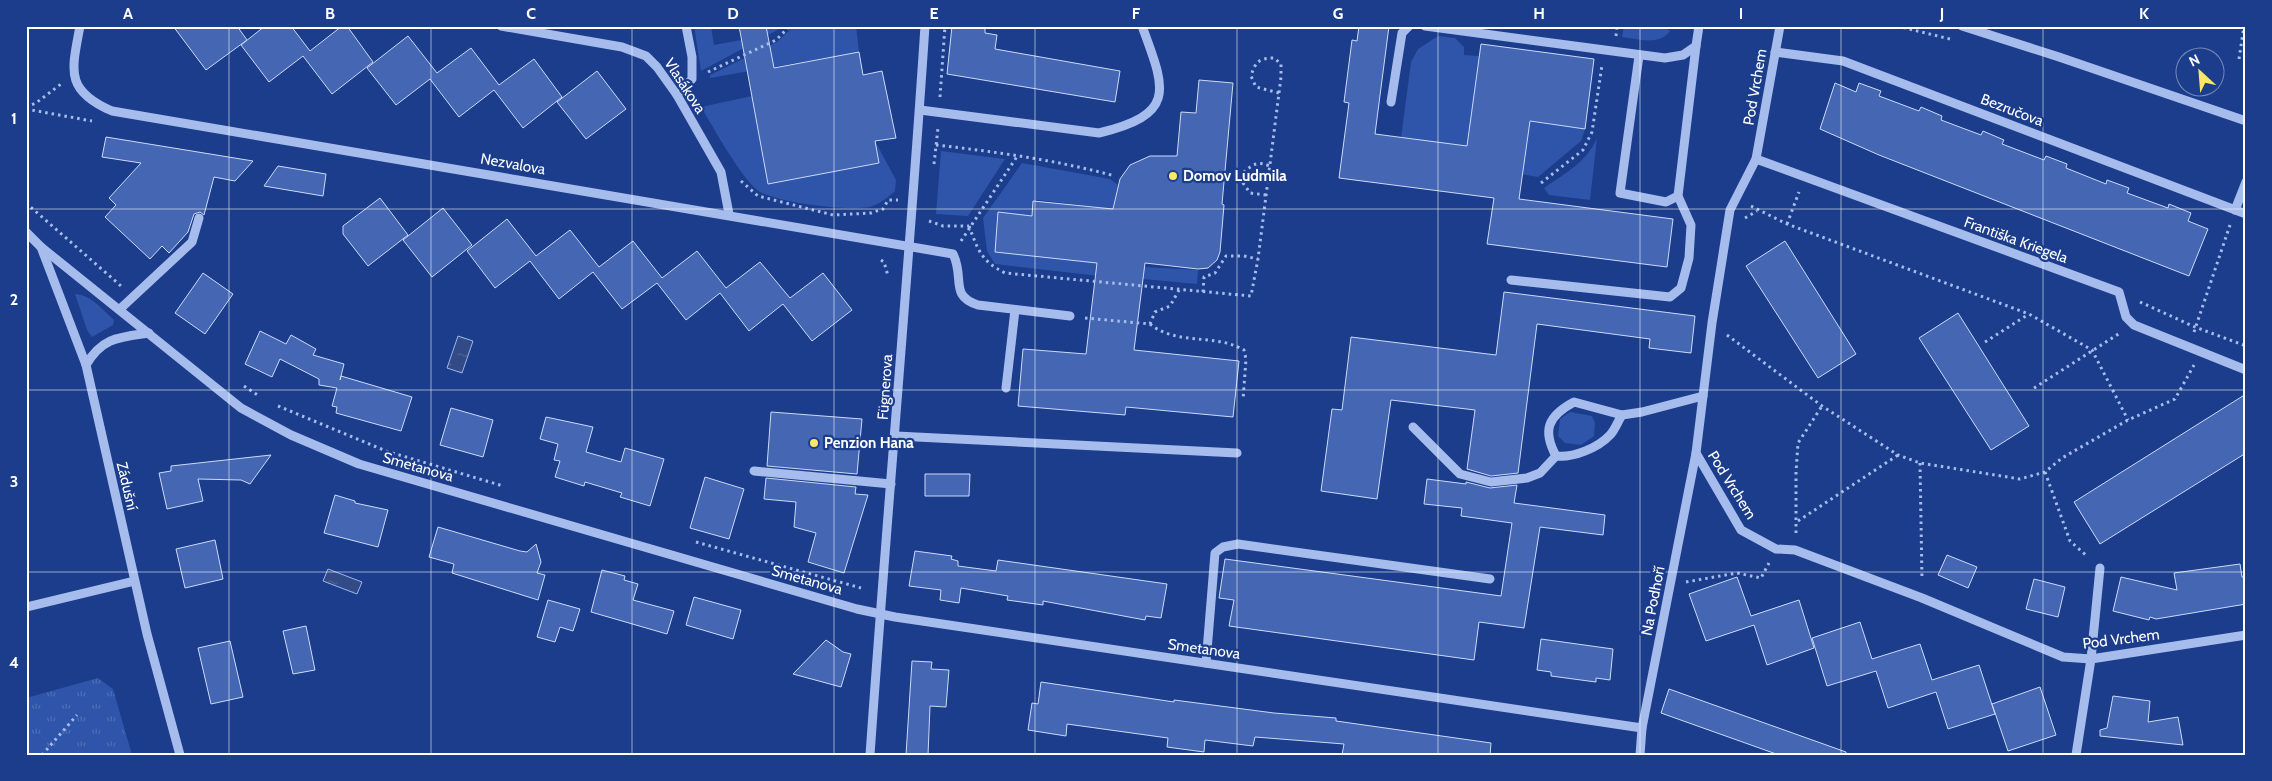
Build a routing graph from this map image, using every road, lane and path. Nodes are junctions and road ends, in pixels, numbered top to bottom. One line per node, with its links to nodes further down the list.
1 (80, 26): 18 (street)
2 (501, 26): 21 (street, Vlasákova)
3 (686, 26): 19 (street)
4 (790, 26): 19 (path)
5 (925, 26): 24 (street, Fügnerova)
6 (1142, 26): 24 (street)
7 (1409, 26): 22 (street)
8 (1425, 26): 15 (street)
9 (1699, 26): 13 (street)
10 (1780, 26): 14 (street, Pod Vrchem)
11 (1962, 26): 25 (street)
12 (2244, 26): 16 (path)
13 (1696, 46): 15 (street); 37 (street)
14 (1775, 52): 29 (street, Pod Vrchem); 41 (street, Bezručova)
15 (1639, 56): 37 (street)
16 (2239, 59)
17 (1602, 64): 35 (path)
18 (73, 74): 23 (path); 42 (street, Nezvalova)
19 (692, 79): 21 (street)
20 (1279, 93): 20 (path); 30 (path)
21 (677, 95): 42 (street, Vlasákova)
22 (1391, 102)
23 (26, 108): 26 (path)
24 (920, 110): 38 (street, Fügnerova)
25 (2246, 121)
26 (99, 123)
27 (936, 145): 28 (path)
28 (1018, 155): 31 (path); 47 (path)
29 (1756, 159): 33 (street, Františka Kriegela); 78 (street, Pod Vrchem)
30 (1270, 166): 36 (path); 36 (path)
31 (1115, 176)
32 (738, 178): 38 (path)
33 (1804, 178): 46 (path); 57 (street, Františka Kriegela)
34 (2246, 182): 41 (street)
35 (1541, 183)
36 (1266, 194): 52 (path)
37 (1678, 196): 53 (street)
38 (914, 201): 50 (street, Fügnerova)
39 (26, 203): 58 (path)
40 (1758, 210): 46 (path)
41 (2235, 210): 43 (street, Bezručova); 65 (path)
42 (729, 214): 50 (street, Nezvalova)
43 (2246, 214)
44 (199, 218): 58 (street)
45 (929, 221): 47 (path)
46 (1787, 224): 61 (path)
47 (969, 226): 55 (path)
48 (26, 232): 49 (street, Zádušní)
49 (41, 247): 59 (street, Smetanova); 73 (street, Zádušní)
50 (910, 247): 60 (street, Nezvalova); 86 (street, Fügnerova)
51 (878, 259): 54 (path)
52 (1258, 259): 56 (path); 56 (path)
53 (1511, 280)
54 (889, 282)
55 (1179, 290): 56 (path); 63 (path)
56 (1203, 292)
57 (2119, 292): 64 (street); 65 (path)
58 (132, 296): 59 (street)
59 (120, 309): 66 (street, Smetanova)
60 (1015, 310): 62 (street); 76 (street)
61 (2029, 314): 68 (path); 71 (path)
62 (1070, 316): 63 (path)
63 (1150, 324): 80 (path)
64 (2134, 325): 70 (street); 71 (path)
65 (2195, 327): 69 (path); 70 (path)
66 (149, 333): 73 (street); 105 (street, Smetanova)
67 (1722, 342): 82 (path)
68 (1985, 342)
69 (2246, 346)
70 (2191, 348): 72 (street)
71 (2092, 350): 77 (path); 84 (path)
72 (2202, 352): 74 (street); 84 (path)
73 (86, 365): 100 (street, Zádušní)
74 (2246, 370)
75 (237, 382): 79 (path)
76 (1006, 388)
77 (2034, 388)
78 (1703, 396): 83 (street); 88 (street, Pod Vrchem)
79 (261, 397)
80 (1243, 400)
81 (277, 406): 95 (path)
82 (1822, 406): 89 (path); 89 (path)
83 (1622, 415): 90 (street); 90 (street)
84 (2128, 420): 93 (path)
85 (1413, 428): 90 (street)
86 (896, 436): 87 (street); 94 (street, Fügnerova)
87 (1236, 453)
88 (1696, 453): 97 (street, Pod Vrchem); 102 (street, Na Podhoří)
89 (1898, 454): 91 (path)
90 (1556, 456)
91 (1920, 463): 93 (path); 103 (path)
92 (754, 471): 94 (street)
93 (2045, 472): 98 (path)
94 (891, 484): 105 (street, Fügnerova)
95 (507, 487)
96 (691, 541): 101 (path)
97 (1776, 549): 102 (path); 103 (street, Pod Vrchem)
98 (2100, 568): 107 (street)
99 (1490, 579): 108 (street)
100 (134, 581): 104 (street); 112 (street, Zádušní)
101 (864, 584)
102 (1670, 585): 110 (street, Na Podhoří)
103 (1922, 598): 107 (street, Pod Vrchem)
104 (26, 607)
105 (880, 613): 108 (street, Smetanova); 113 (street, Fügnerova)
106 (2246, 635): 107 (street, Pod Vrchem)
107 (2091, 659): 115 (street)
108 (1206, 664): 110 (street, Smetanova)
109 (77, 715): 111 (path)
110 (1642, 728): 114 (street, Na Podhoří)
111 (42, 755)
112 (180, 755)
113 (870, 755)
114 (1640, 755)
115 (2076, 755)

